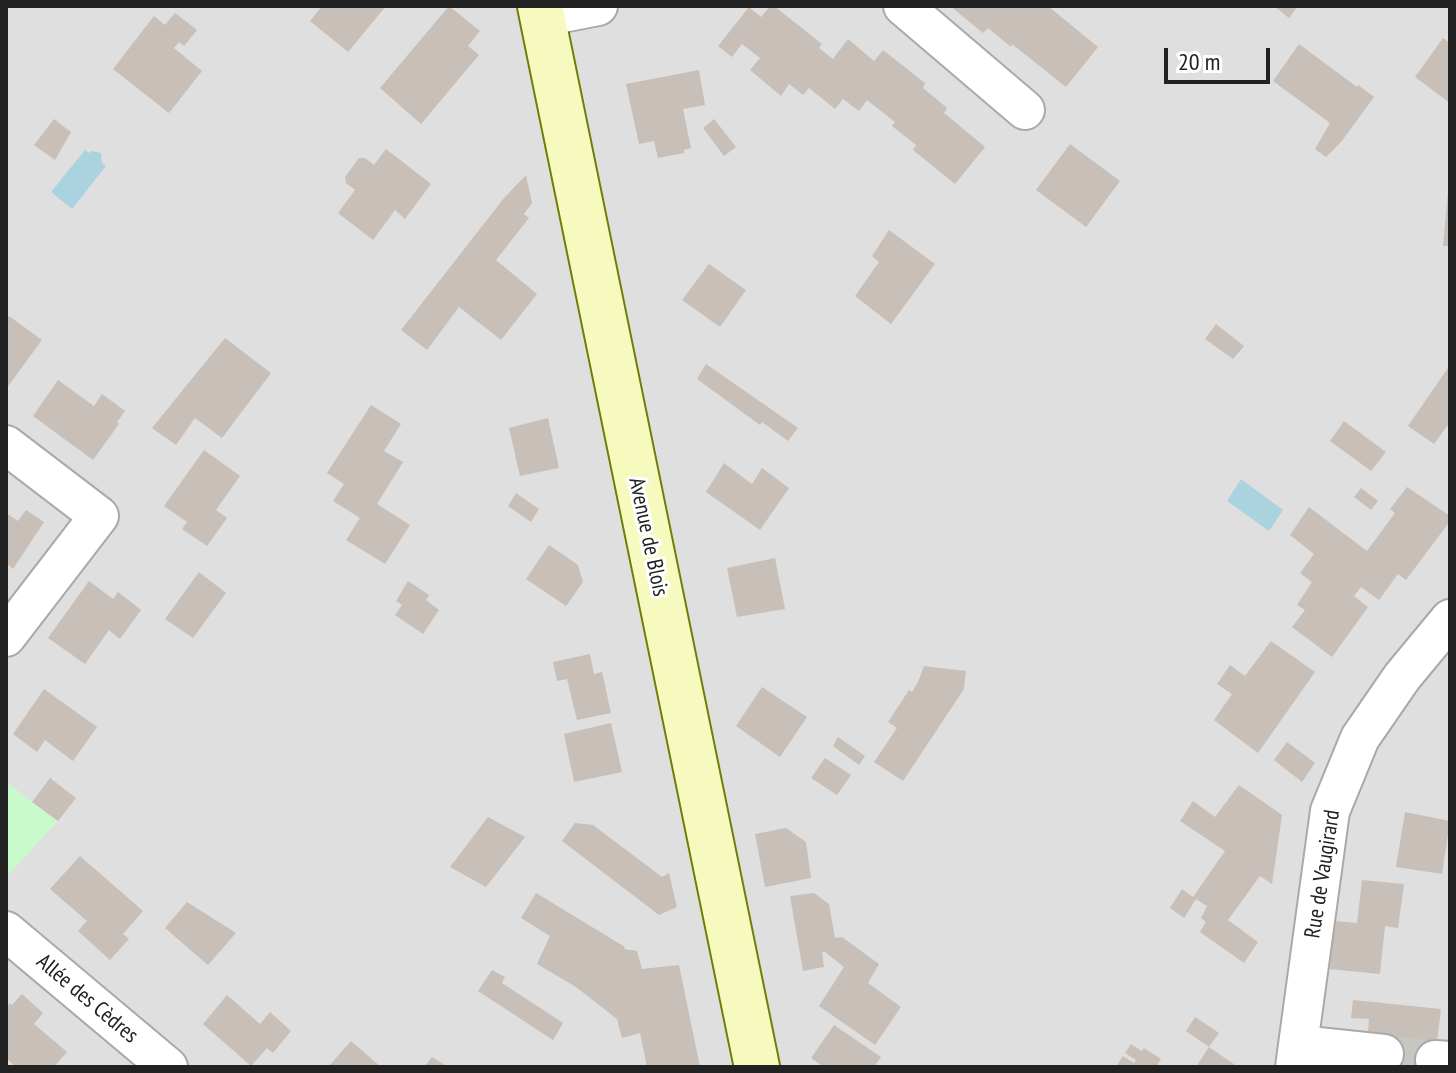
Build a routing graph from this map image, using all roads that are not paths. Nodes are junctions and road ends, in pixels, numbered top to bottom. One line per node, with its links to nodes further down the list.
1 (598, 6): 3 (street)
2 (903, 6): 4 (street)
3 (541, 11): 12 (main road, Avenue de Blois)
4 (1025, 110)
5 (6, 445): 7 (street)
6 (1450, 619): 10 (street, Rue de Vaugirard)
7 (6, 637)
8 (6, 931): 11 (street, Allée des Cèdres)
9 (1384, 1054): 10 (street)
10 (1297, 1056)
11 (168, 1067)
12 (757, 1067)

